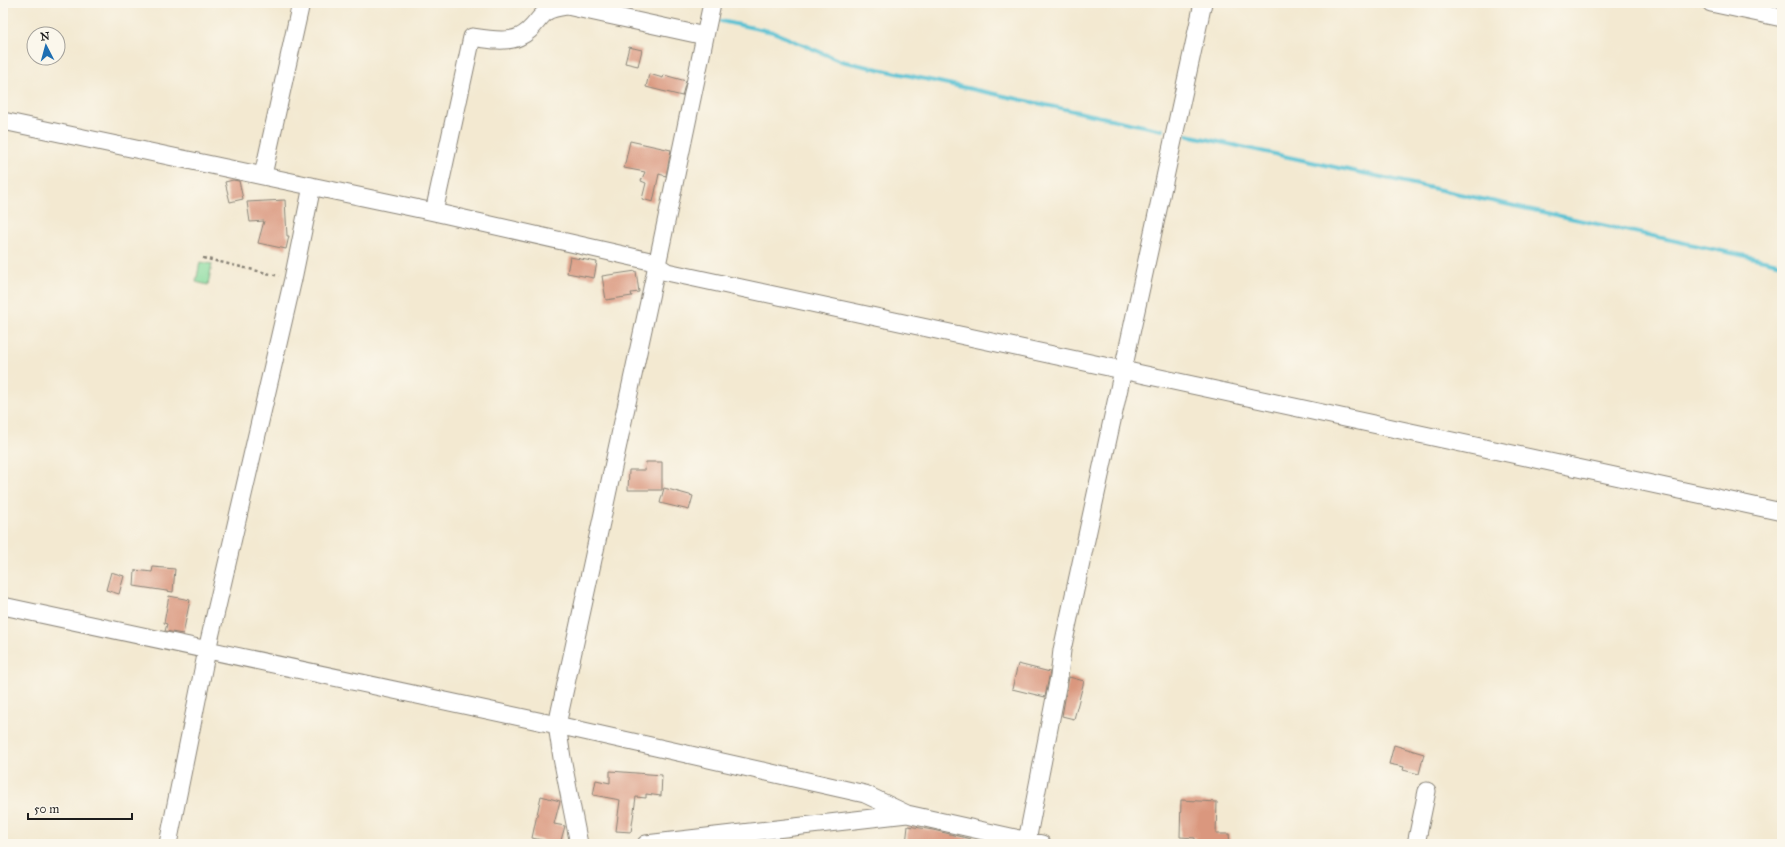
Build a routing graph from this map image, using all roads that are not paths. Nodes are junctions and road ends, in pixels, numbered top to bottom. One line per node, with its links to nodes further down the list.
1 (301, 3): 8 (street)
2 (712, 3): 6 (street)
3 (1203, 3): 12 (street)
4 (1711, 3): 5 (street)
5 (1782, 18)
6 (705, 36): 10 (street); 11 (street)
7 (3, 121): 8 (street)
8 (263, 175): 9 (street)
9 (312, 186): 10 (street); 15 (street)
10 (434, 212): 11 (street)
11 (657, 265): 12 (street); 16 (street)
12 (1122, 369): 13 (street); 19 (street)
13 (1782, 512)
14 (3, 606): 15 (street)
15 (207, 650): 16 (street); 20 (street)
16 (557, 724): 18 (street); 21 (street)
17 (1427, 791): 23 (street)
18 (907, 814): 19 (street); 22 (street)
19 (1035, 842)
20 (168, 844)
21 (579, 844)
22 (646, 844)
23 (1416, 844)

